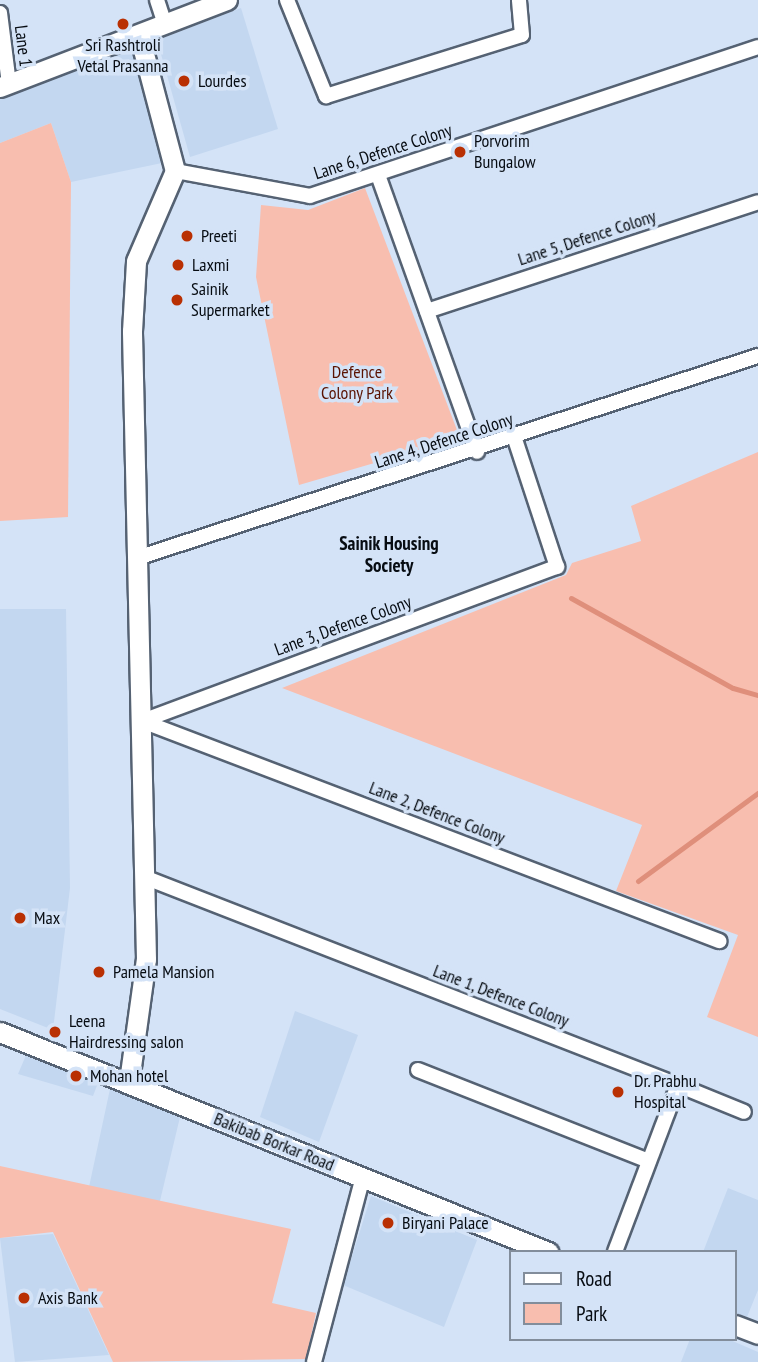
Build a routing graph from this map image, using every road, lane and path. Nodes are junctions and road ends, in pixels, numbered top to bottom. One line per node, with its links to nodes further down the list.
1 (158, 0): 6 (street)
2 (227, 0): 6 (street)
3 (287, 0): 4 (street)
4 (519, 0)
5 (0, 13): 9 (street, Lane 1)
6 (165, 24): 7 (street)
7 (139, 34): 9 (street); 10 (street)
8 (758, 47): 11 (street, Lane 6, Defence Colony)
9 (4, 86)
10 (175, 171): 11 (street, Lane 6, Defence Colony); 17 (street)
11 (378, 175): 13 (street)
12 (758, 202): 13 (street, Lane 5, Defence Colony)
13 (427, 311): 16 (street)
14 (758, 356): 15 (street, Lane 4, Defence Colony)
15 (515, 439): 16 (street, Lane 4, Defence Colony); 18 (street, Lane 3, Defence Colony)
16 (477, 452): 17 (street, Lane 4, Defence Colony)
17 (140, 557): 18 (street)
18 (142, 721): 19 (street); 20 (street, Lane 2, Defence Colony)
19 (144, 877): 23 (street); 24 (street, Lane 1, Defence Colony)
20 (719, 941)
21 (0, 1032): 23 (street, Bakibab Borkar Road)
22 (418, 1070): 26 (street)
23 (129, 1081): 27 (street, Bakibab Borkar Road)
24 (678, 1085): 25 (street, Lane 1, Defence Colony); 26 (street)
25 (744, 1112)
26 (649, 1161): 29 (street)
27 (363, 1177): 28 (street, Bakibab Borkar Road); 32 (street)
28 (543, 1250)
29 (616, 1250)
30 (737, 1326): 31 (street)
31 (758, 1334)
32 (314, 1362)

